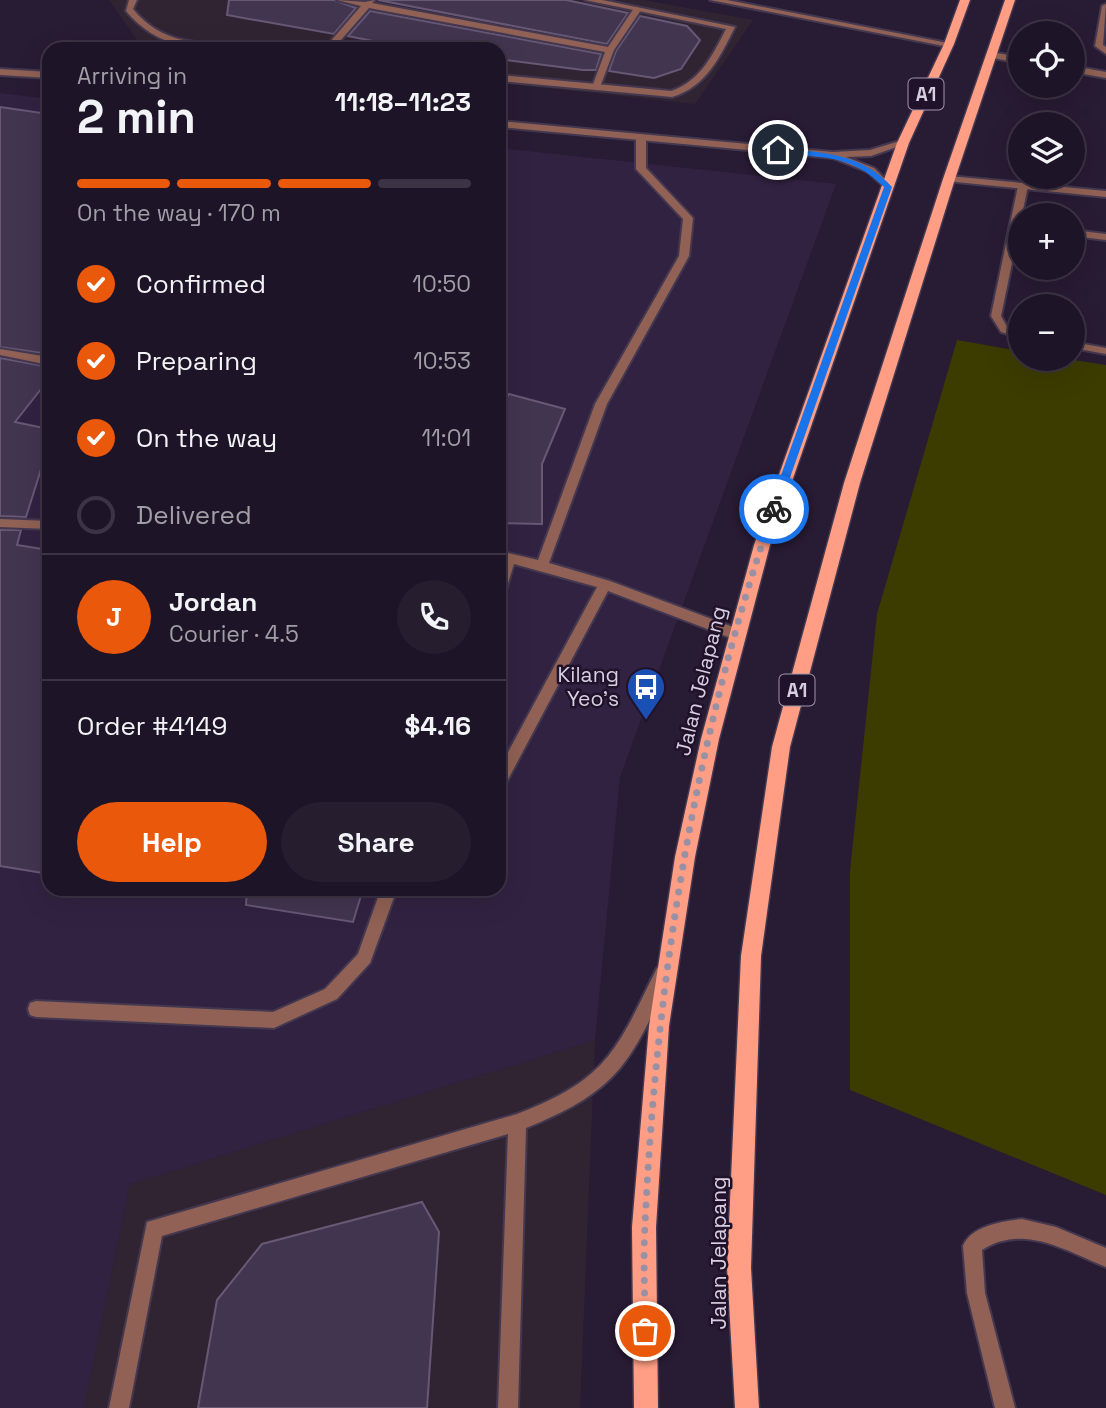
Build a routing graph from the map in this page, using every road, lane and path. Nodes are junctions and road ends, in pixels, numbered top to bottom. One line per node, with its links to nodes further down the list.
1 (341, 0): 6 (street)
2 (589, 0): 10 (street)
3 (714, 0): 8 (street)
4 (965, 0): 14 (main road, Jalan Jelapang / A1)
5 (1010, 0): 17 (main road, Jalan Jelapang / A1)
6 (368, 2): 13 (street); 15 (street)
7 (131, 4): 12 (street)
8 (746, 6): 11 (street); 14 (street)
9 (1106, 6): 16 (street)
10 (637, 10): 11 (street); 15 (street)
11 (731, 27): 24 (street)
12 (176, 42)
13 (334, 42)
14 (949, 44): 27 (main road, Jalan Jelapang / A1)
15 (610, 50): 24 (street)
16 (1106, 51)
17 (991, 55): 18 (street); 29 (main road, Jalan Jelapang / A1)
18 (1008, 58)
19 (1085, 71): 22 (street)
20 (0, 72): 21 (street)
21 (42, 75)
22 (1106, 75)
23 (506, 79): 24 (street)
24 (596, 87)
25 (506, 125): 26 (street)
26 (641, 139): 28 (street); 45 (street)
27 (903, 143): 28 (street); 31 (main road, Jalan Jelapang / A1)
28 (832, 155): 31 (street)
29 (949, 179): 30 (street); 57 (main road, Jalan Jelapang / A1)
30 (1008, 185)
31 (888, 187): 47 (main road, Jalan Jelapang / A1)
32 (1054, 189): 33 (street)
33 (1106, 194)
34 (1085, 234): 35 (street)
35 (1106, 237)
36 (1008, 267): 37 (street)
37 (1008, 332)
38 (1085, 347): 39 (street)
39 (1106, 351)
40 (0, 352): 41 (street)
41 (42, 360)
42 (0, 523): 43 (street)
43 (42, 525)
44 (506, 557): 45 (street)
45 (541, 565): 46 (street)
46 (605, 584): 47 (street); 48 (street)
47 (736, 634): 50 (main road, Jalan Jelapang / A1)
48 (506, 770)
49 (386, 896): 51 (street)
50 (667, 966): 52 (street); 56 (main road, Jalan Jelapang / A1)
51 (36, 1009)
52 (517, 1123): 54 (street); 55 (street)
53 (1106, 1258): 58 (street)
54 (119, 1408)
55 (508, 1408)
56 (646, 1408)
57 (747, 1408)
58 (1005, 1408)

